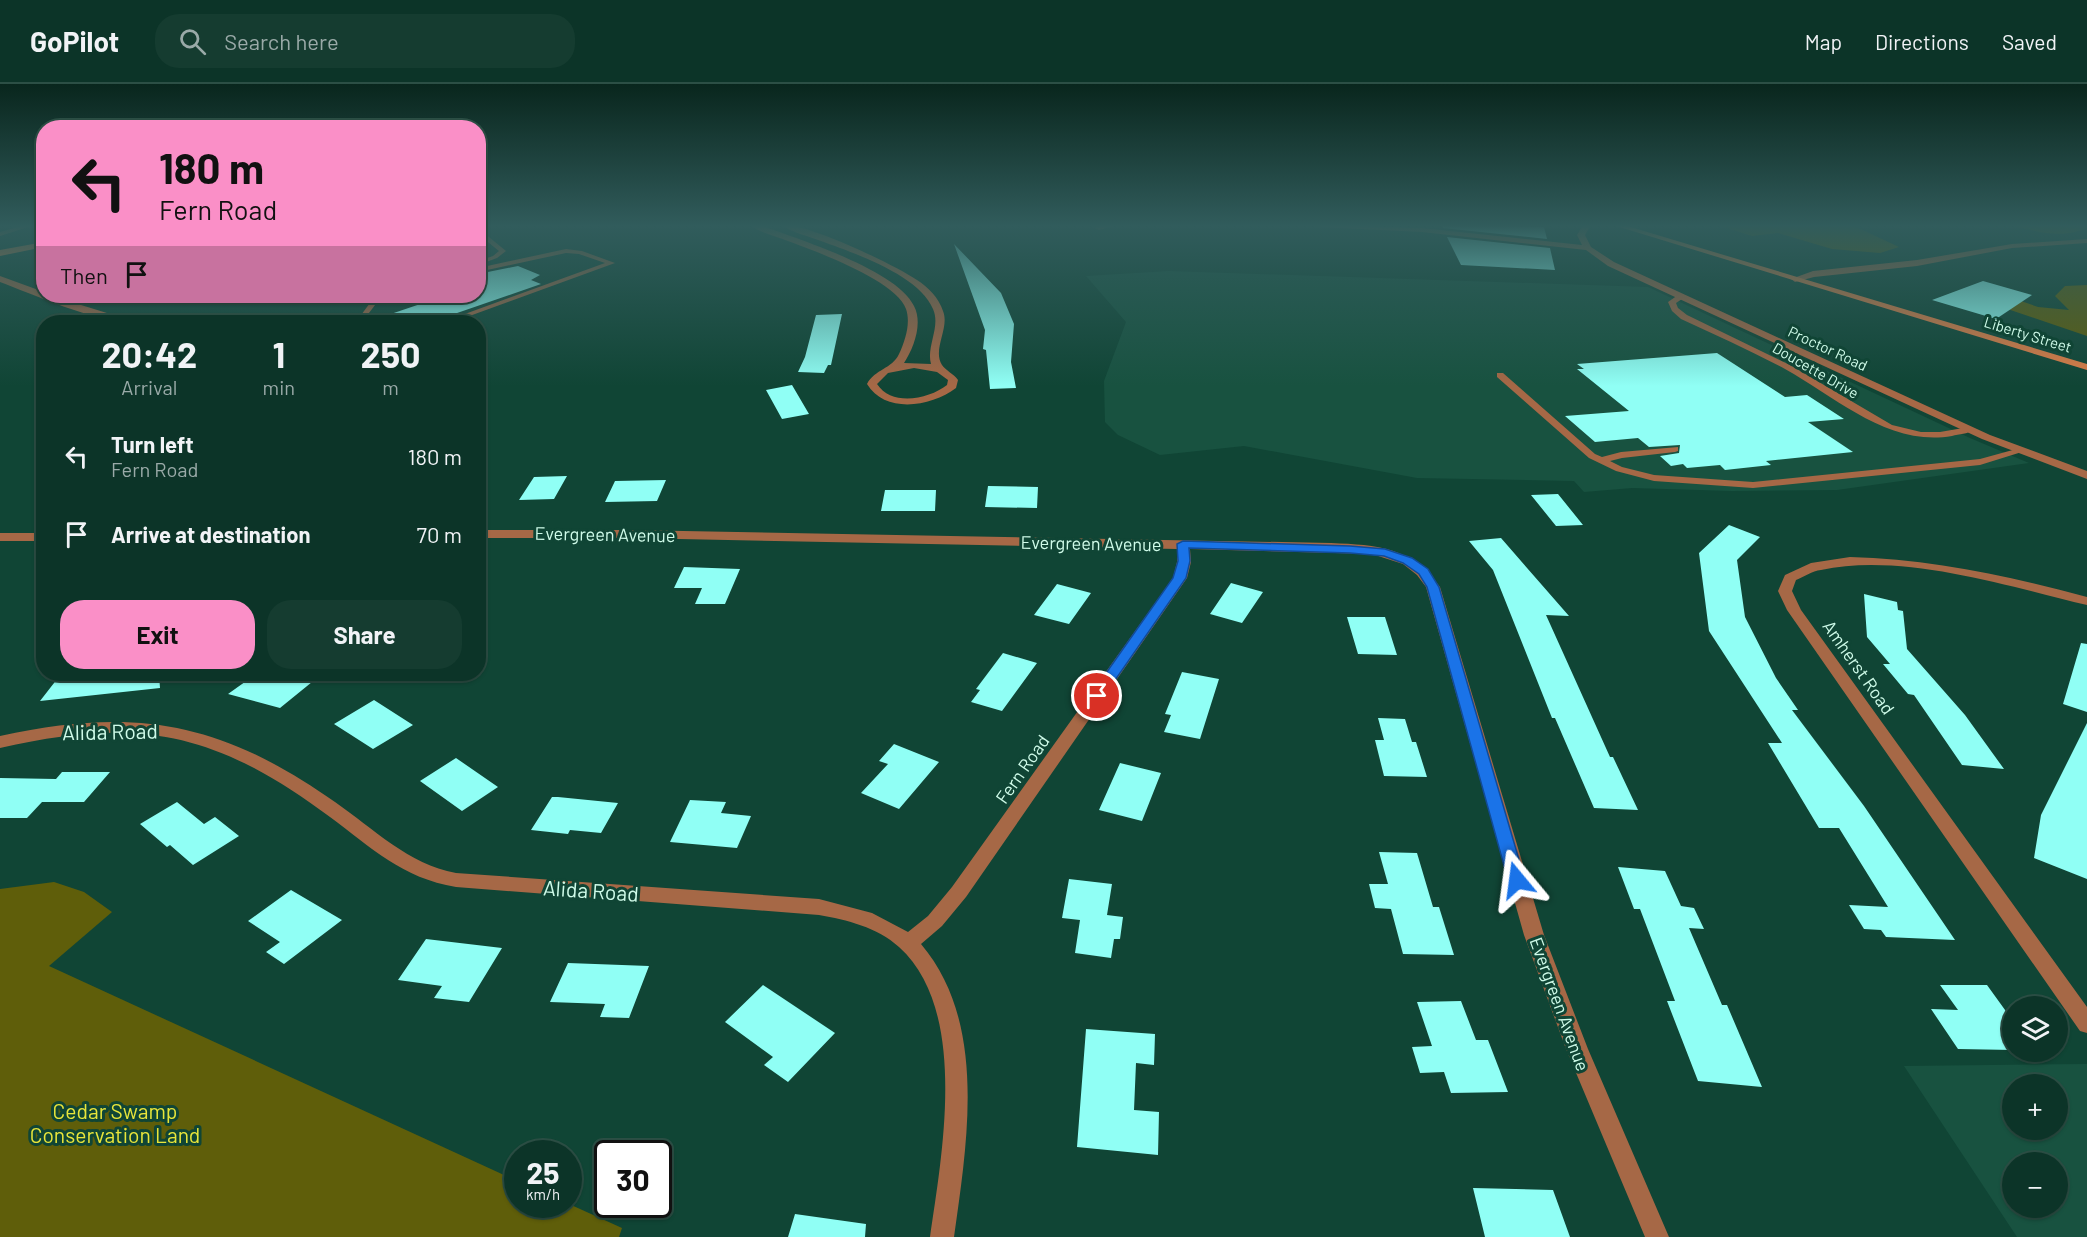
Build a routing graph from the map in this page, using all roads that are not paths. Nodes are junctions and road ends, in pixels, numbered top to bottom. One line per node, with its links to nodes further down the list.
1 (0, 279): 7 (street)
2 (570, 279): 11 (lane)
3 (882, 279): 13 (street)
4 (909, 279): 14 (street)
5 (1642, 279): 8 (street, Proctor Road)
6 (1795, 279): 12 (main road, Liberty Street)
7 (36, 293)
8 (1681, 297): 16 (street, Proctor Road); 16 (lane, Doucette Drive)
9 (63, 303): 10 (street)
10 (107, 315)
11 (467, 315)
12 (2087, 367)
13 (894, 368): 14 (street); 14 (street)
14 (939, 369)
15 (1500, 375): 19 (lane)
16 (1969, 430): 18 (street, Proctor Road)
17 (1675, 449): 19 (lane)
18 (2020, 452): 19 (lane); 20 (street, Proctor Road)
19 (1600, 461)
20 (2087, 475)
21 (486, 534): 24 (street, Evergreen Avenue)
22 (0, 537): 23 (street)
23 (36, 537)
24 (1183, 544): 27 (street, Fern Road); 30 (street, Evergreen Avenue)
25 (2087, 601): 28 (street, Amherst Road)
26 (0, 742): 27 (street, Alida Road)
27 (908, 943): 29 (street, Alida Road)
28 (2087, 1024)
29 (942, 1237)
30 (1657, 1237)

